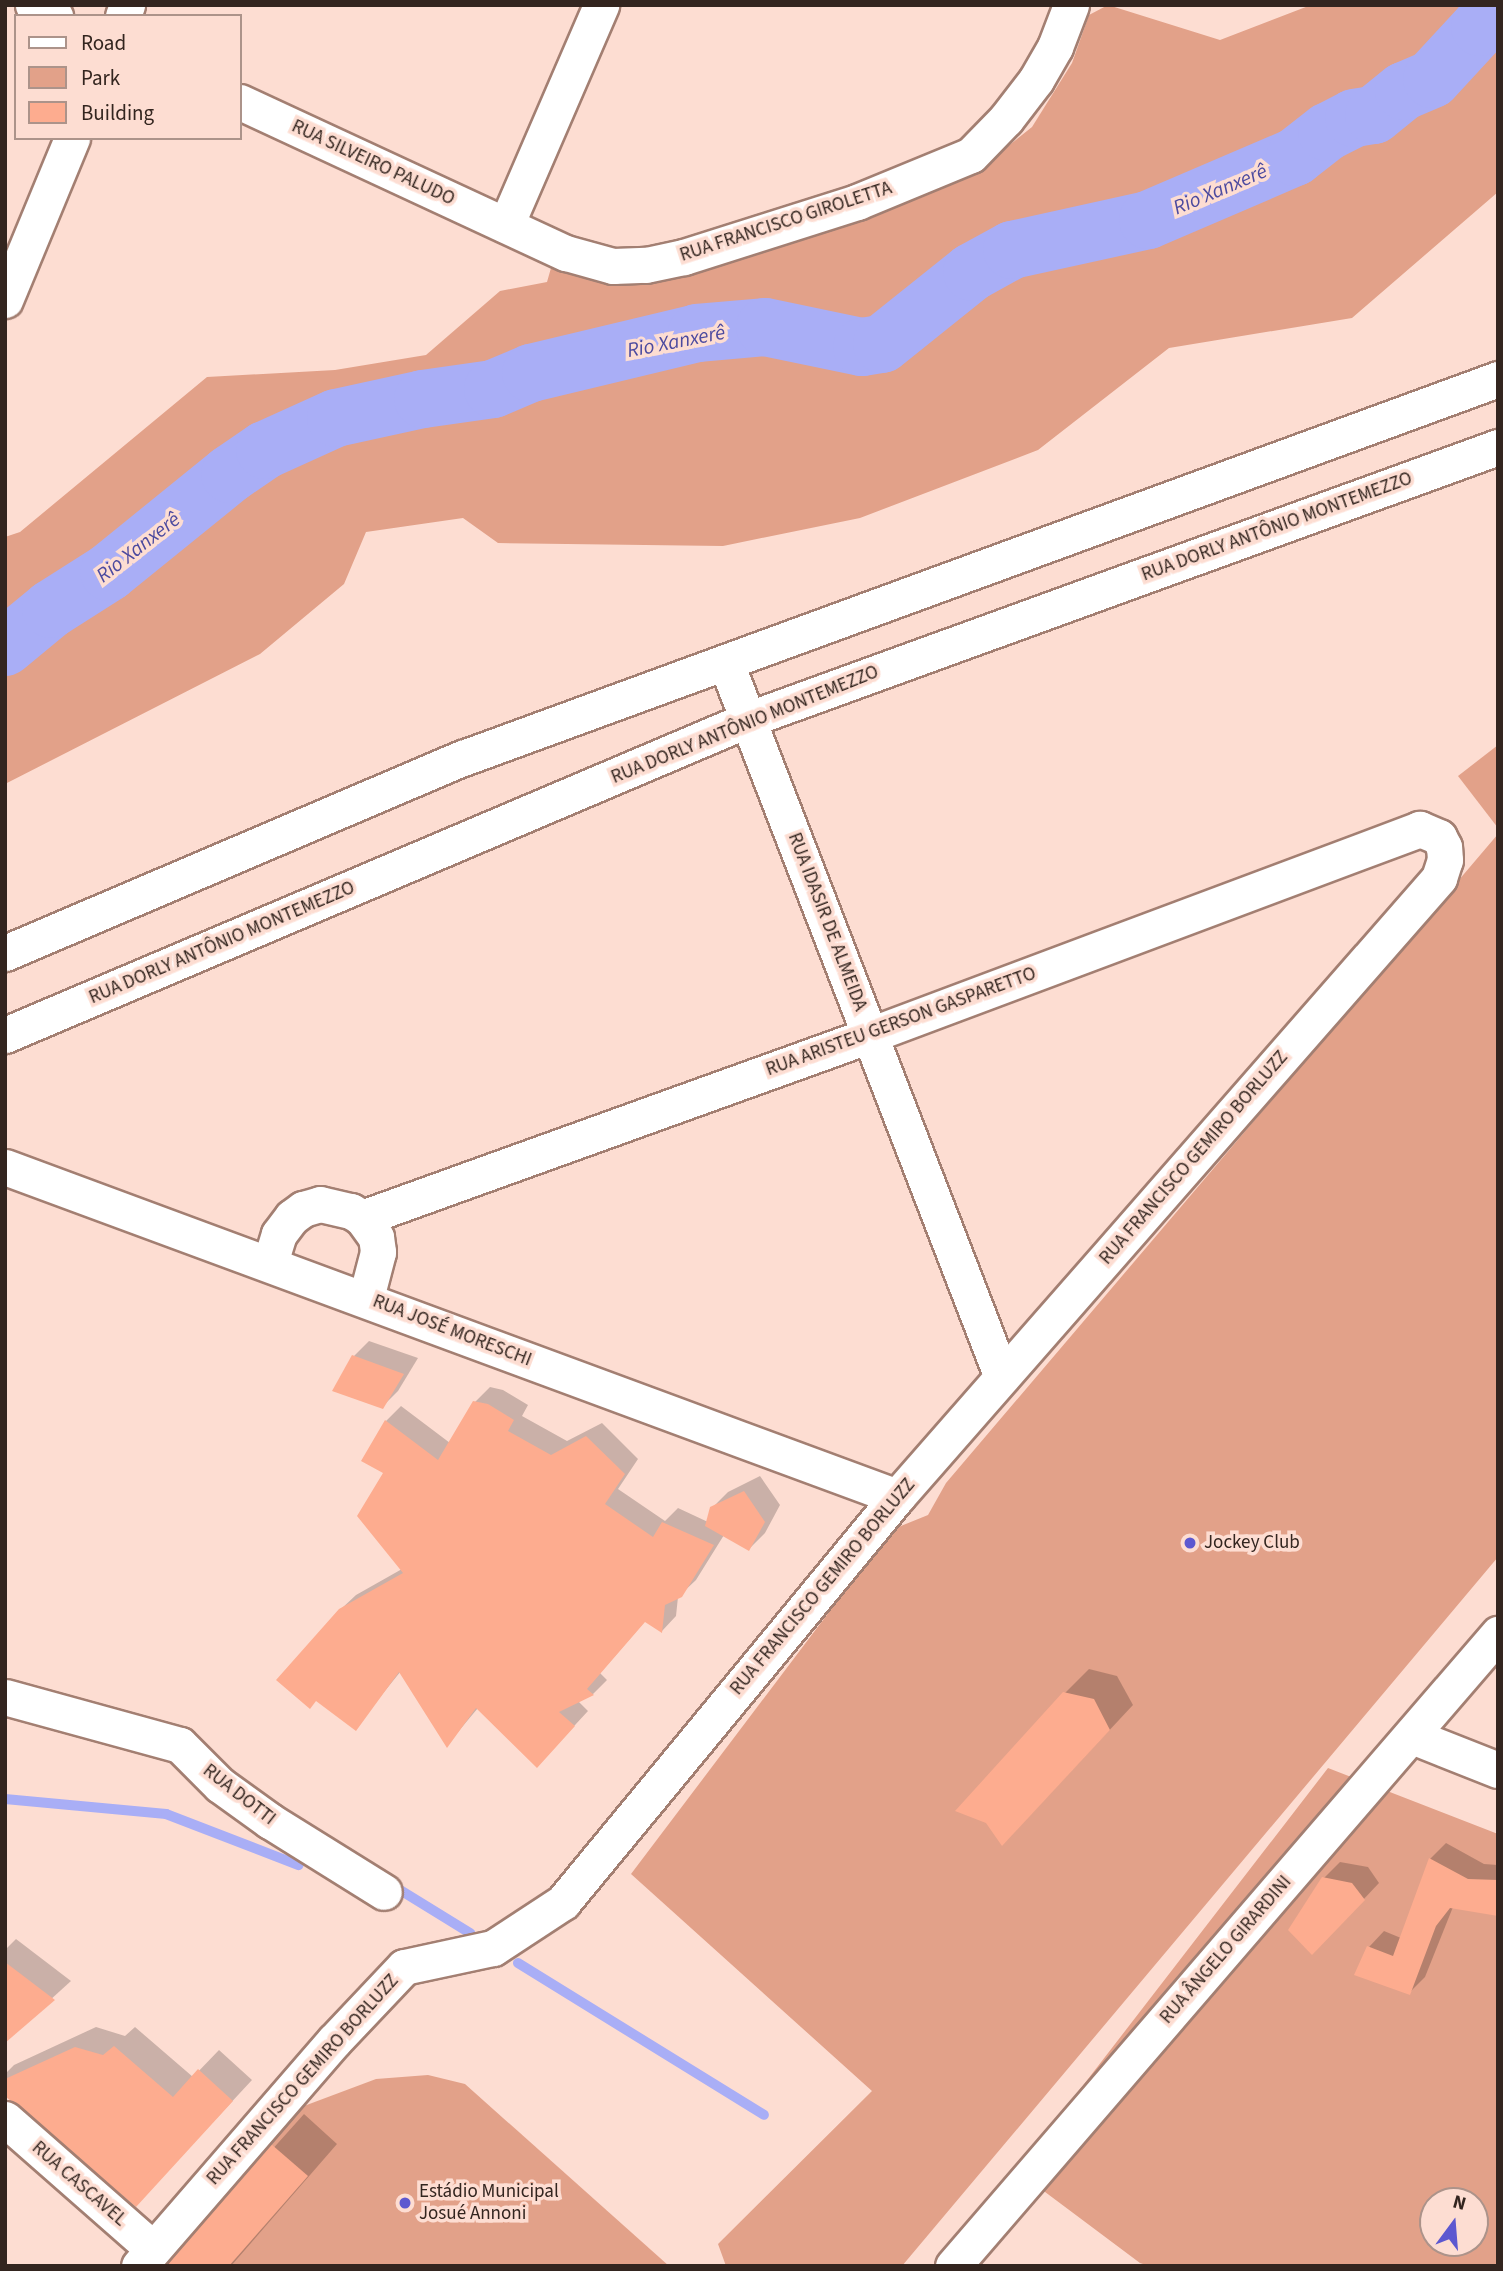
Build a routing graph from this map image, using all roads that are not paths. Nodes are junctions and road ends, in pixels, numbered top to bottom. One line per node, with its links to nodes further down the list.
1 (33, 5): 4 (street)
2 (601, 5): 7 (street)
3 (1071, 5): 7 (street, RUA FRANCISCO GIROLETTA)
4 (51, 14)
5 (242, 103): 7 (street, RUA SILVEIRO PALUDO)
6 (71, 140): 8 (street)
7 (506, 225)
8 (5, 300)
9 (1498, 379): 11 (street)
10 (1498, 447): 12 (street, RUA DORLY ANTÔNIO MONTEMEZZO)
11 (726, 663): 12 (street, RUA IDASIR DE ALMEIDA); 14 (street)
12 (749, 719): 15 (street, RUA DORLY ANTÔNIO MONTEMEZZO); 16 (street, RUA IDASIR DE ALMEIDA)
13 (1439, 837): 16 (street, RUA ARISTEU GERSON GASPARETTO); 21 (street, RUA FRANCISCO GEMIRO BORLUZZ)
14 (5, 953)
15 (5, 1035)
16 (870, 1035): 18 (street, RUA ARISTEU GERSON GASPARETTO); 21 (street, RUA IDASIR DE ALMEIDA)
17 (5, 1167): 19 (street, RUA JOSÉ MORESCHI)
18 (362, 1218): 19 (street); 20 (street)
19 (270, 1263): 20 (street, RUA JOSÉ MORESCHI)
20 (366, 1298): 22 (street, RUA JOSÉ MORESCHI)
21 (1002, 1377): 22 (street, RUA FRANCISCO GEMIRO BORLUZZ)
22 (897, 1497): 29 (street, RUA FRANCISCO GEMIRO BORLUZZ)
23 (1498, 1634): 25 (street, RUA ÂNGELO GIRARDINI)
24 (5, 1697): 27 (street, RUA DOTTI)
25 (1412, 1736): 26 (street); 30 (street, RUA ÂNGELO GIRARDINI)
26 (1498, 1770)
27 (384, 1892)
28 (5, 2119): 29 (street, RUA CASCAVEL)
29 (146, 2258)
30 (953, 2266)

